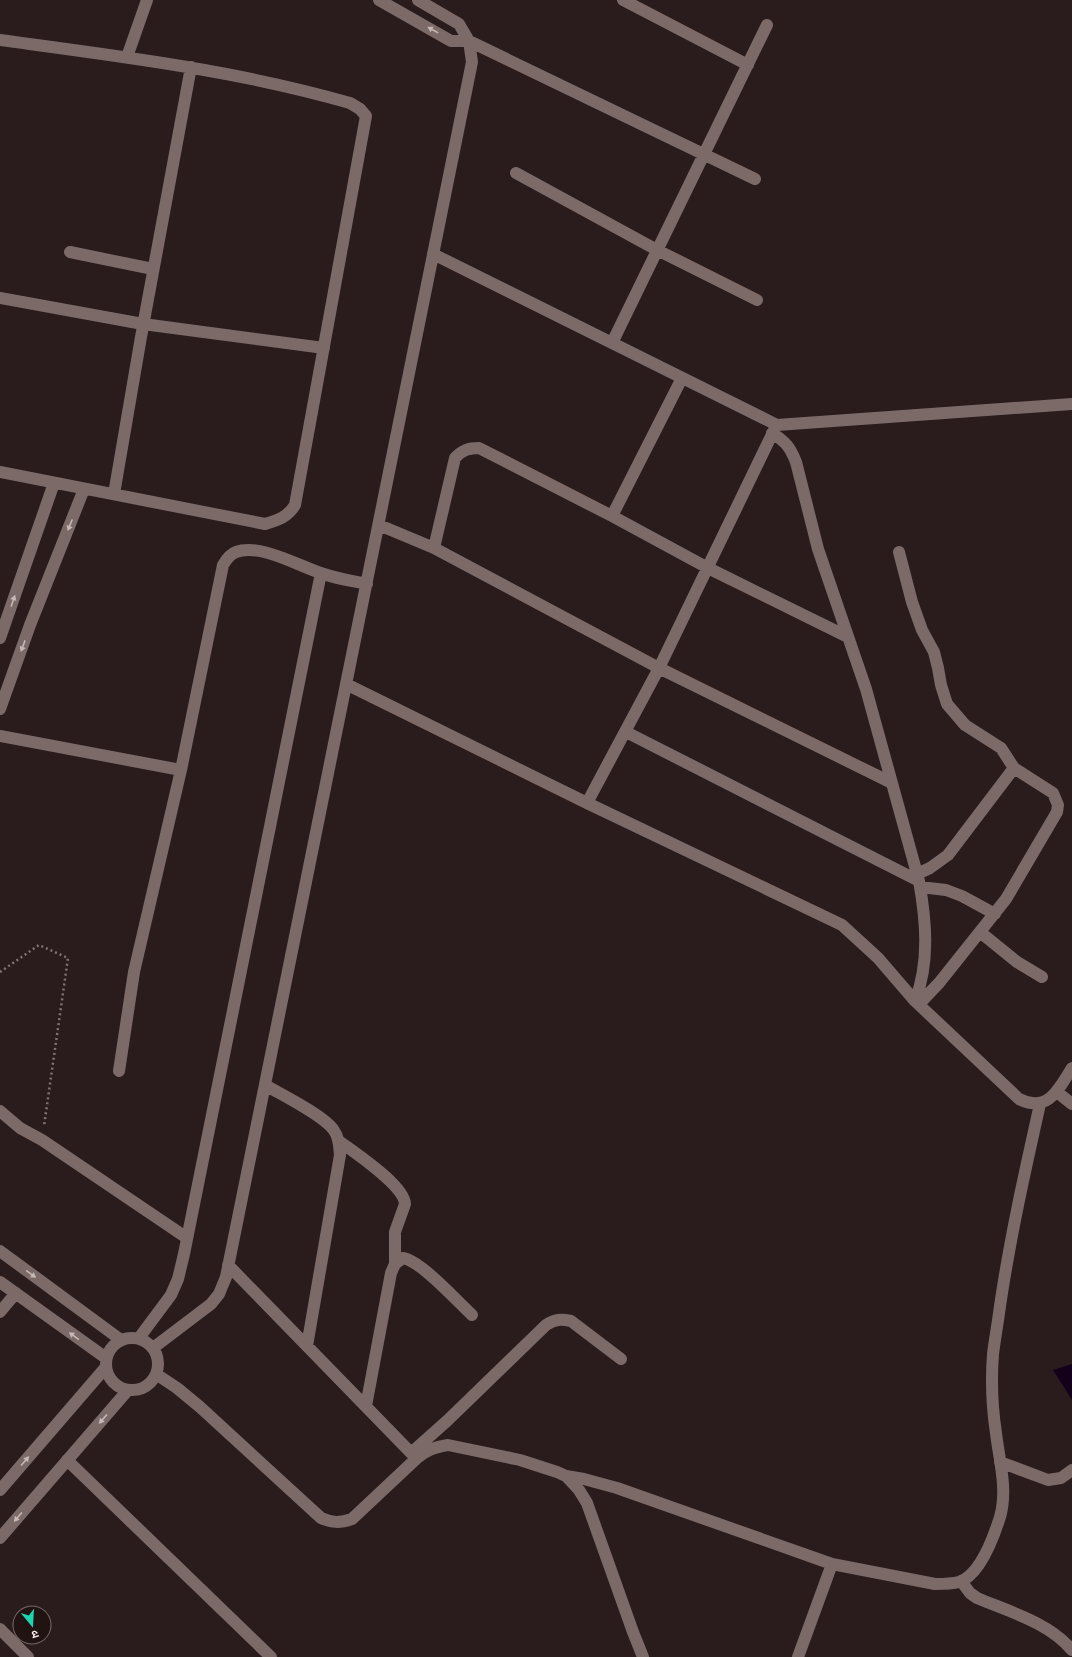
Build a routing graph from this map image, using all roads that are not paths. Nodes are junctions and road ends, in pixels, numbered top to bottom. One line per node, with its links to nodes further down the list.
1 (147, 0): 8 (street)
2 (379, 0): 7 (street, one-way to 2)
3 (418, 0): 7 (street)
4 (623, 0): 9 (street)
5 (767, 25): 9 (street)
6 (0, 40): 8 (street)
7 (469, 41): 11 (street); 16 (street)
8 (127, 57): 10 (street)
9 (748, 64): 11 (street)
10 (191, 66): 17 (street); 22 (street)
11 (704, 154): 13 (street); 14 (street)
12 (516, 173): 14 (street)
13 (755, 179)
14 (657, 250): 19 (street); 21 (street)
15 (70, 252): 17 (street)
16 (433, 254): 21 (street); 31 (street)
17 (153, 269): 20 (street)
18 (0, 298): 20 (street)
19 (757, 300)
20 (143, 324): 22 (street); 29 (street)
21 (612, 343): 23 (street)
22 (324, 348): 29 (street)
23 (682, 378): 25 (street); 30 (street)
24 (1072, 404): 25 (street)
25 (774, 429): 34 (street); 37 (street)
26 (0, 472): 27 (street)
27 (54, 483): 28 (street); 38 (street, one-way to 27)
28 (84, 489): 29 (street); 41 (street, one-way to 41)
29 (114, 494)
30 (612, 516): 32 (street); 34 (street)
31 (379, 526): 32 (street); 36 (street)
32 (434, 548): 39 (street)
33 (899, 552): 44 (street)
34 (708, 568): 37 (street); 39 (street)
35 (321, 573): 36 (street); 45 (street); 61 (street)
36 (367, 584): 40 (street)
37 (848, 637): 46 (street)
38 (0, 638)
39 (659, 668): 42 (street); 46 (street)
40 (346, 684): 47 (street); 55 (street)
41 (0, 709)
42 (626, 732): 47 (street); 48 (street)
43 (0, 736): 45 (street)
44 (1014, 768): 48 (street); 49 (street)
45 (181, 770): 54 (street)
46 (892, 783): 48 (street)
47 (587, 803): 52 (street)
48 (919, 880): 49 (street); 52 (street)
49 (995, 914): 50 (street)
50 (980, 932): 51 (street); 52 (street)
51 (1042, 977)
52 (917, 1002): 57 (street)
53 (1072, 1068): 56 (street)
54 (119, 1071)
55 (265, 1084): 60 (street); 64 (street)
56 (1057, 1092): 57 (street); 58 (street)
57 (1040, 1104): 80 (street)
58 (1072, 1104)
59 (0, 1110): 61 (street)
60 (339, 1141): 63 (street); 71 (street)
61 (187, 1238): 69 (street)
62 (0, 1251): 70 (street, one-way to 70)
63 (395, 1264): 68 (street); 77 (street)
64 (228, 1265): 71 (street); 72 (street)
65 (0, 1282): 66 (street)
66 (16, 1293): 67 (street); 74 (street, one-way to 66)
67 (0, 1312)
68 (472, 1315)
69 (139, 1338): 70 (street); 72 (street)
70 (121, 1340): 74 (street)
71 (307, 1346): 77 (street)
72 (153, 1348): 75 (street)
73 (622, 1359): 78 (street)
74 (106, 1363): 76 (street); 83 (street, one-way to 74)
75 (156, 1374): 76 (street); 78 (street)
76 (128, 1390): 79 (street, one-way to 79)
77 (366, 1406): 78 (street)
78 (414, 1456): 82 (street)
79 (67, 1460): 84 (street, one-way to 84); 90 (street)
80 (1000, 1462): 81 (street); 86 (street)
81 (1072, 1470)
82 (566, 1476): 85 (street); 91 (street)
83 (0, 1490)
84 (0, 1538)
85 (832, 1564): 86 (street); 92 (street)
86 (960, 1581): 88 (street)
87 (0, 1629): 89 (street)
88 (1072, 1650)
89 (28, 1657)
90 (271, 1657)
91 (643, 1657)
92 (798, 1657)

